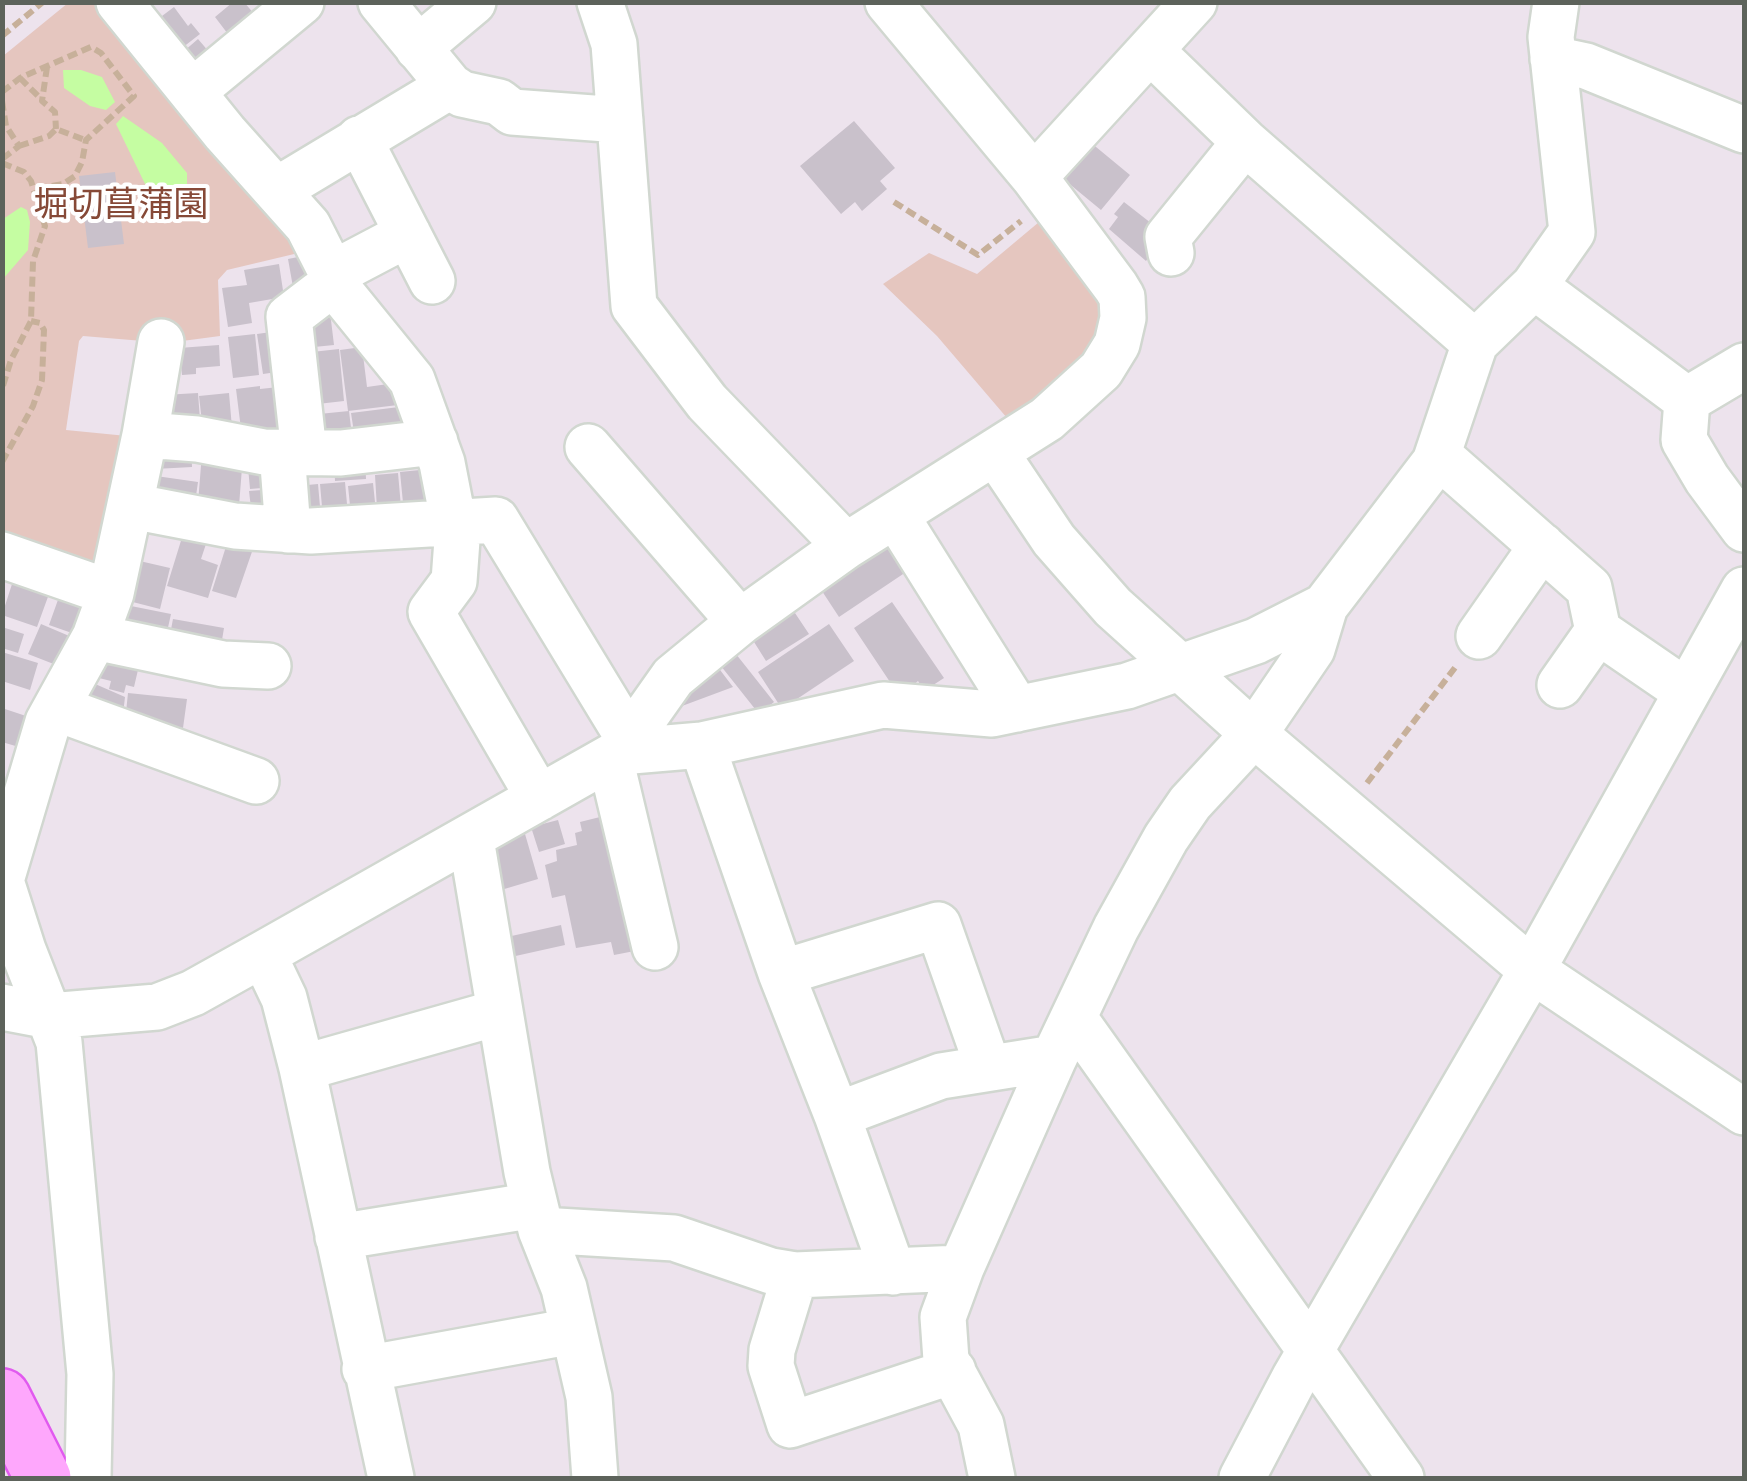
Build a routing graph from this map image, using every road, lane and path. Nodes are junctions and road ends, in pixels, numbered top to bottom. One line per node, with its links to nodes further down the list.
1 (44, 2): 10 (path)
2 (118, 2): 18 (street)
3 (301, 2): 18 (street)
4 (381, 2): 11 (street)
5 (473, 2): 11 (street)
6 (600, 2): 21 (street)
7 (888, 2): 30 (street)
8 (1194, 2): 12 (street)
9 (1556, 2): 13 (street)
10 (2, 36)
11 (418, 48): 16 (street)
12 (1152, 52): 27 (street); 30 (street)
13 (1553, 59): 24 (street); 38 (street)
14 (47, 65): 15 (path); 20 (path); 25 (path)
15 (20, 78): 17 (path); 20 (path)
16 (450, 86): 21 (street); 26 (street)
17 (2, 92)
18 (192, 92): 31 (street)
19 (2, 100): 22 (path)
20 (42, 101): 23 (path)
21 (620, 120): 58 (street)
22 (4, 127): 28 (path)
23 (56, 129): 25 (path); 28 (path)
24 (1744, 130)
25 (86, 140): 32 (path)
26 (359, 140): 31 (street); 34 (street)
27 (1245, 142): 35 (street); 41 (street)
28 (19, 146): 29 (path)
29 (2, 161): 32 (path)
30 (1042, 187): 33 (path); 50 (street)
31 (277, 190): 36 (street)
32 (38, 197): 39 (path)
33 (894, 202)
34 (408, 234): 36 (street); 37 (street)
35 (1170, 253)
36 (335, 280): 47 (street); 49 (street)
37 (432, 281)
38 (1534, 286): 41 (street); 45 (street)
39 (31, 321): 42 (path); 52 (path)
40 (161, 342): 46 (street)
41 (1476, 343): 51 (street)
42 (7, 361): 44 (path)
43 (1744, 366): 45 (street)
44 (2, 389)
45 (1687, 400): 56 (street)
46 (145, 435): 49 (street); 53 (street)
47 (435, 442): 49 (street); 55 (street)
48 (588, 447): 64 (street)
49 (293, 452): 57 (street)
50 (995, 452): 54 (street); 69 (street)
51 (1438, 456): 59 (street); 63 (street)
52 (2, 462)
53 (131, 506): 57 (street); 62 (street)
54 (896, 516): 58 (street); 73 (street)
55 (456, 523): 57 (street); 76 (street); 78 (street)
56 (1744, 528)
57 (288, 530)
58 (846, 546): 64 (street)
59 (1542, 546): 65 (street); 66 (street)
60 (2, 555): 62 (street)
61 (1744, 590): 71 (street)
62 (111, 593): 67 (street)
63 (1326, 606): 69 (street); 74 (street)
64 (740, 622): 76 (street)
65 (1598, 631): 70 (street); 71 (street)
66 (1479, 636): 79 (path)
67 (95, 637): 68 (street); 72 (street)
68 (268, 666)
69 (1181, 669): 73 (street); 74 (street)
70 (1560, 685)
71 (1687, 692): 84 (street)
72 (56, 708): 77 (street); 81 (street)
73 (1018, 709): 75 (street)
74 (1254, 734): 79 (street); 89 (street)
75 (702, 745): 76 (street); 85 (street)
76 (619, 749): 78 (street); 82 (street)
77 (256, 781)
78 (539, 798): 80 (street)
79 (1345, 811): 84 (street)
80 (471, 839): 83 (street); 87 (street)
81 (2, 881): 88 (street)
82 (655, 947)
83 (263, 954): 88 (street); 91 (street)
84 (1532, 970): 92 (street); 100 (street)
85 (781, 973): 90 (street); 93 (street)
86 (2, 1007): 88 (street)
87 (500, 1012): 91 (street); 94 (street)
88 (49, 1016): 105 (street)
89 (1064, 1038): 90 (street); 96 (street); 100 (street)
90 (988, 1067): 93 (street)
91 (302, 1068): 95 (street)
92 (1744, 1112)
93 (837, 1116): 97 (street)
94 (538, 1217): 95 (street); 98 (street); 99 (street)
95 (338, 1237): 101 (street)
96 (961, 1268): 97 (street); 102 (street)
97 (893, 1272): 98 (street)
98 (796, 1275): 102 (street)
99 (573, 1331): 101 (street); 107 (street)
100 (1310, 1351): 109 (street); 110 (street)
101 (366, 1369): 106 (street)
102 (953, 1372): 108 (street)
103 (2, 1397): 104 (main road)
104 (43, 1478)
105 (88, 1478)
106 (391, 1478)
107 (595, 1478)
108 (992, 1478)
109 (1242, 1478)
110 (1402, 1478)

